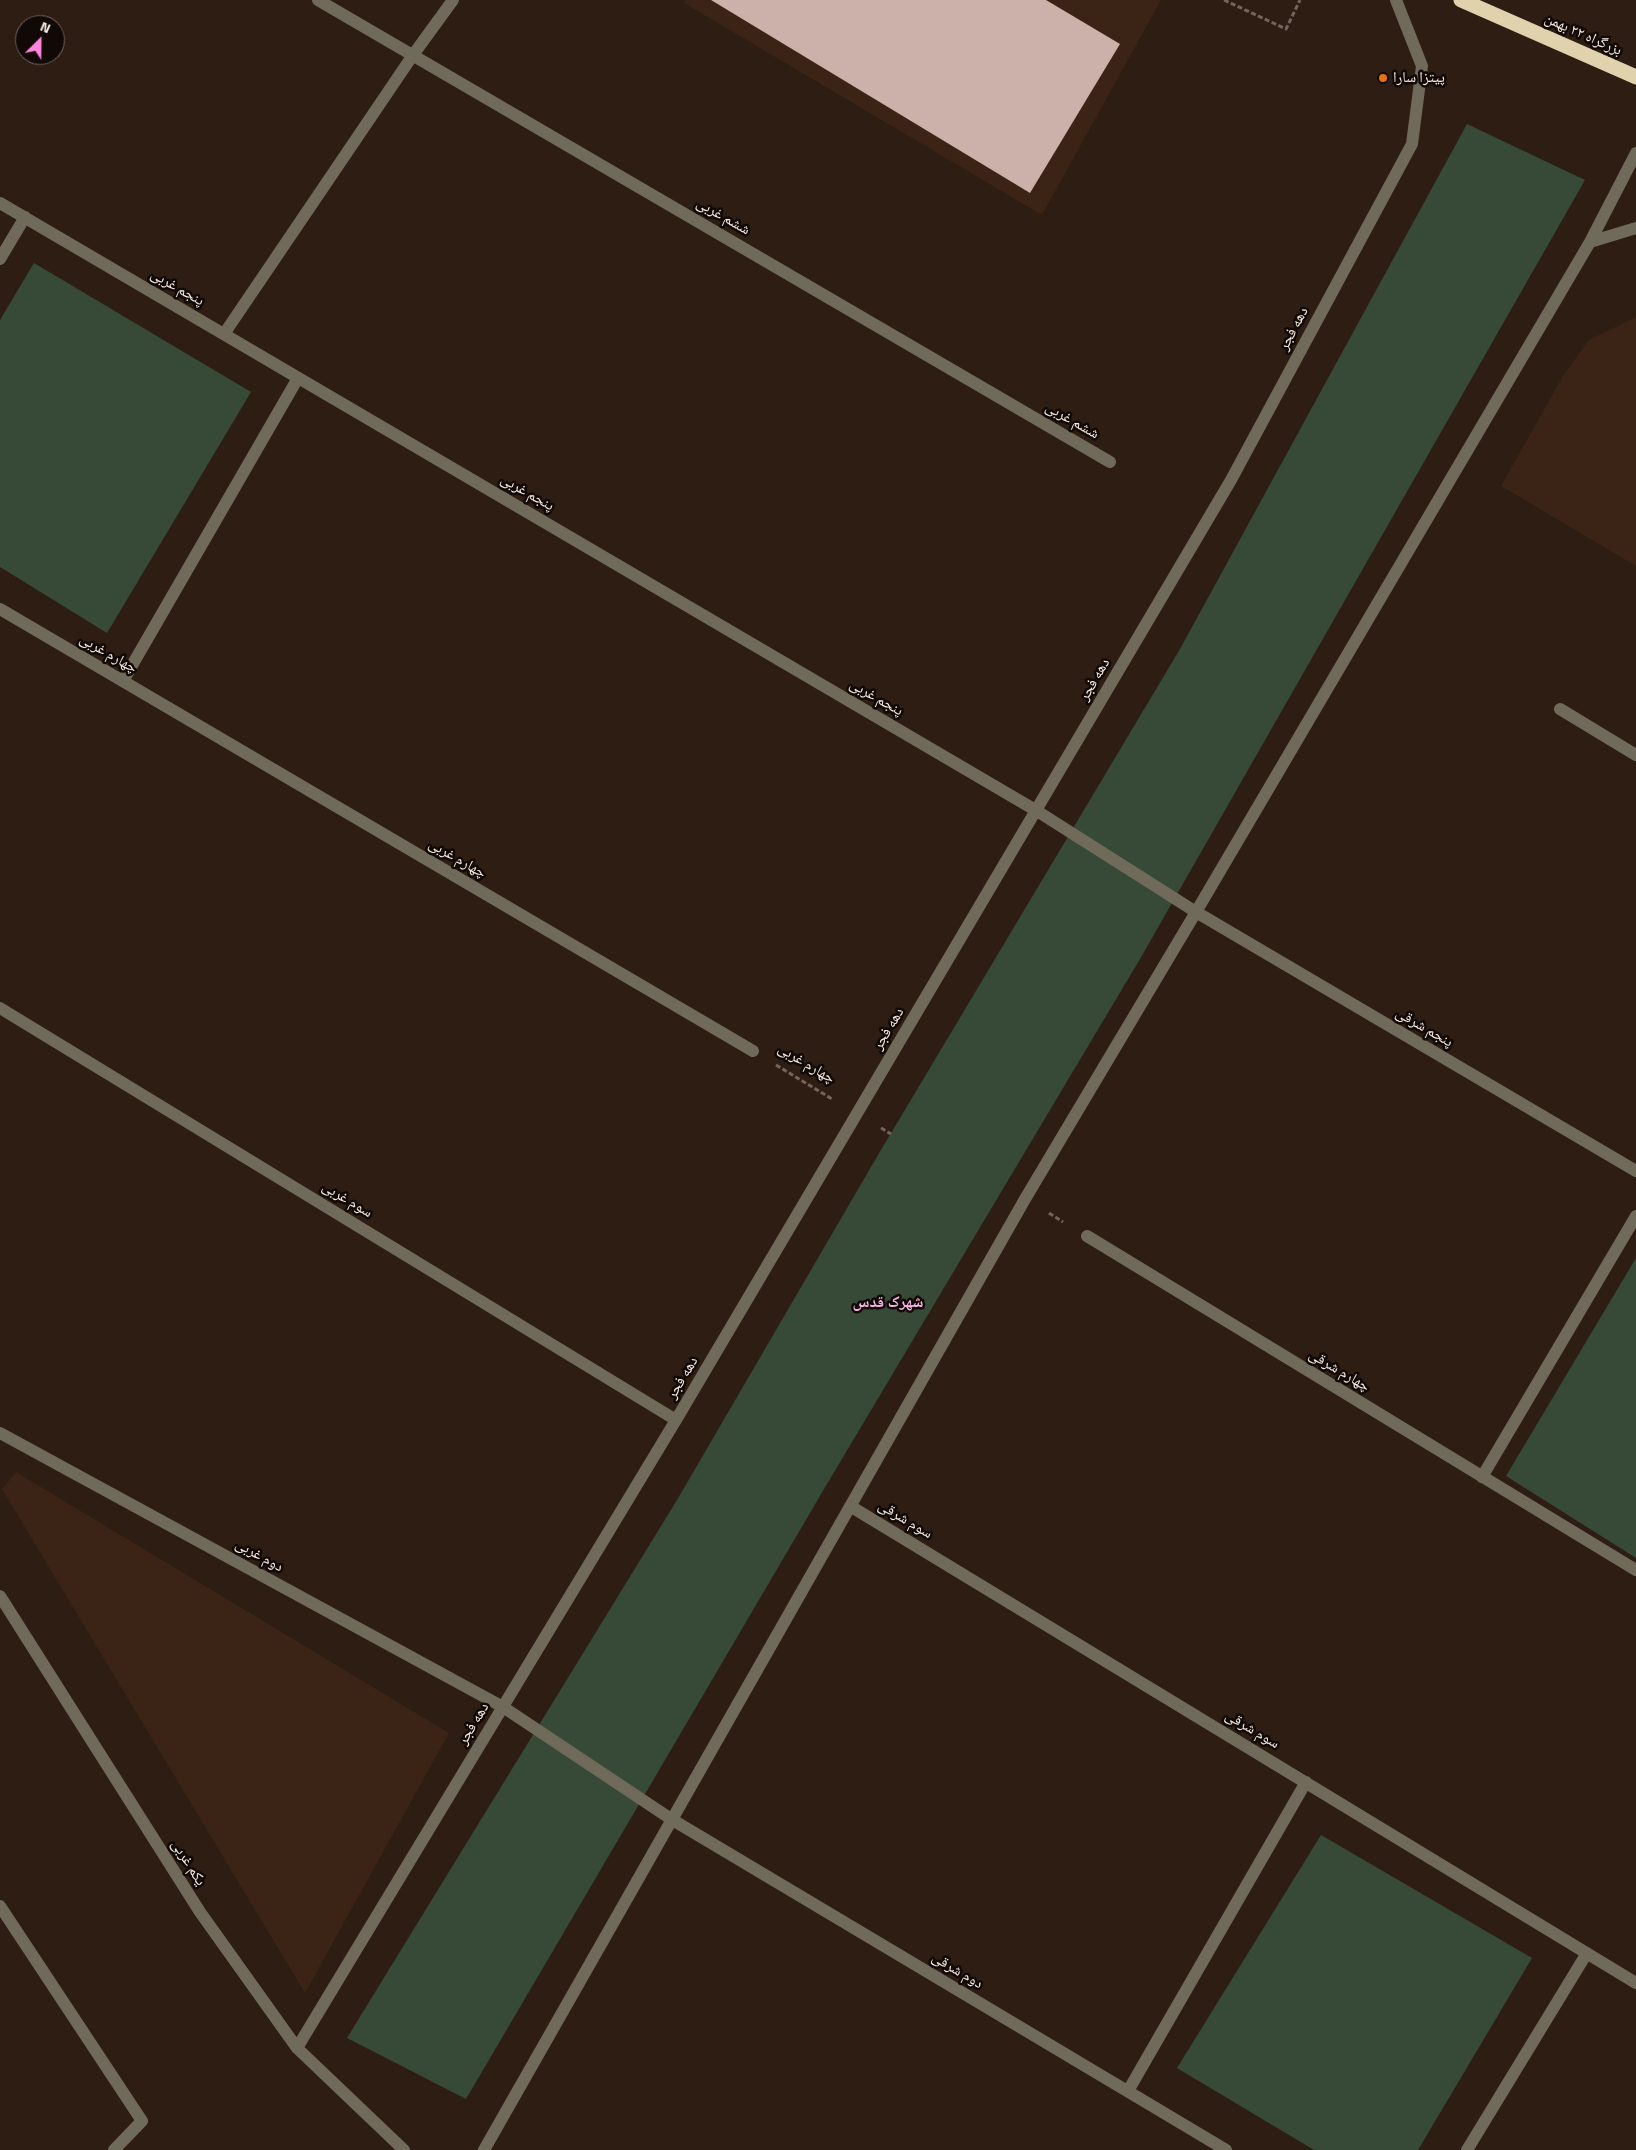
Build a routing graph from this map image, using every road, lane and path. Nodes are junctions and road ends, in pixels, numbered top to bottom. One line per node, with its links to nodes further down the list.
1 (318, 0): 7 (street, ششم غربی)
2 (453, 0): 7 (street)
3 (1224, 0): 4 (path)
4 (1300, 0)
5 (1396, 0): 22 (street, دهه فجر)
6 (1461, 0): 8 (highway, بزرگراه ۲۲ بهمن)
7 (413, 55): 15 (street); 17 (street, ششم غربی)
8 (1636, 77)
9 (1636, 153): 13 (street)
10 (0, 203): 11 (street, پنجم غربی)
11 (25, 218): 14 (street); 15 (street, پنجم غربی)
12 (1636, 228): 13 (street)
13 (1590, 242): 23 (street)
14 (0, 259)
15 (224, 334): 16 (street, پنجم غربی)
16 (298, 378): 19 (street); 22 (street, پنجم غربی)
17 (1110, 462)
18 (2, 615): 19 (street, چهارم غربی)
19 (123, 682): 25 (street, چهارم غربی)
20 (1560, 709): 21 (street)
21 (1636, 755)
22 (1037, 811): 23 (street, پنجم غربی); 33 (street, دهه فجر)
23 (1196, 912): 29 (street, پنجم شرقی); 30 (street)
24 (0, 1008): 33 (street, سوم غربی)
25 (753, 1051): 26 (path, چهارم غربی)
26 (834, 1100)
27 (874, 1124): 28 (path)
28 (891, 1134)
29 (1636, 1171)
30 (1025, 1199): 32 (path); 36 (street)
31 (1636, 1216): 35 (street)
32 (1087, 1236): 35 (street, چهارم شرقی)
33 (676, 1420): 39 (street, دهه فجر)
34 (0, 1433): 39 (street, دوم غربی)
35 (1482, 1476): 37 (street, چهارم شرقی)
36 (850, 1506): 40 (street, سوم شرقی); 41 (street)
37 (1636, 1570)
38 (0, 1596): 45 (street, یکم غربی)
39 (503, 1707): 41 (street, دوم غربی); 45 (street, دهه فجر)
40 (1306, 1782): 43 (street, سوم شرقی); 46 (street)
41 (671, 1819): 46 (street, دوم شرقی); 49 (street)
42 (0, 1906): 47 (street)
43 (1587, 1953): 44 (street, سوم شرقی); 51 (street)
44 (1636, 1983)
45 (297, 2048): 48 (street, یکم غربی)
46 (1128, 2091): 50 (street, دوم شرقی)
47 (114, 2150)
48 (404, 2150)
49 (484, 2150)
50 (1226, 2150)
51 (1467, 2150)

